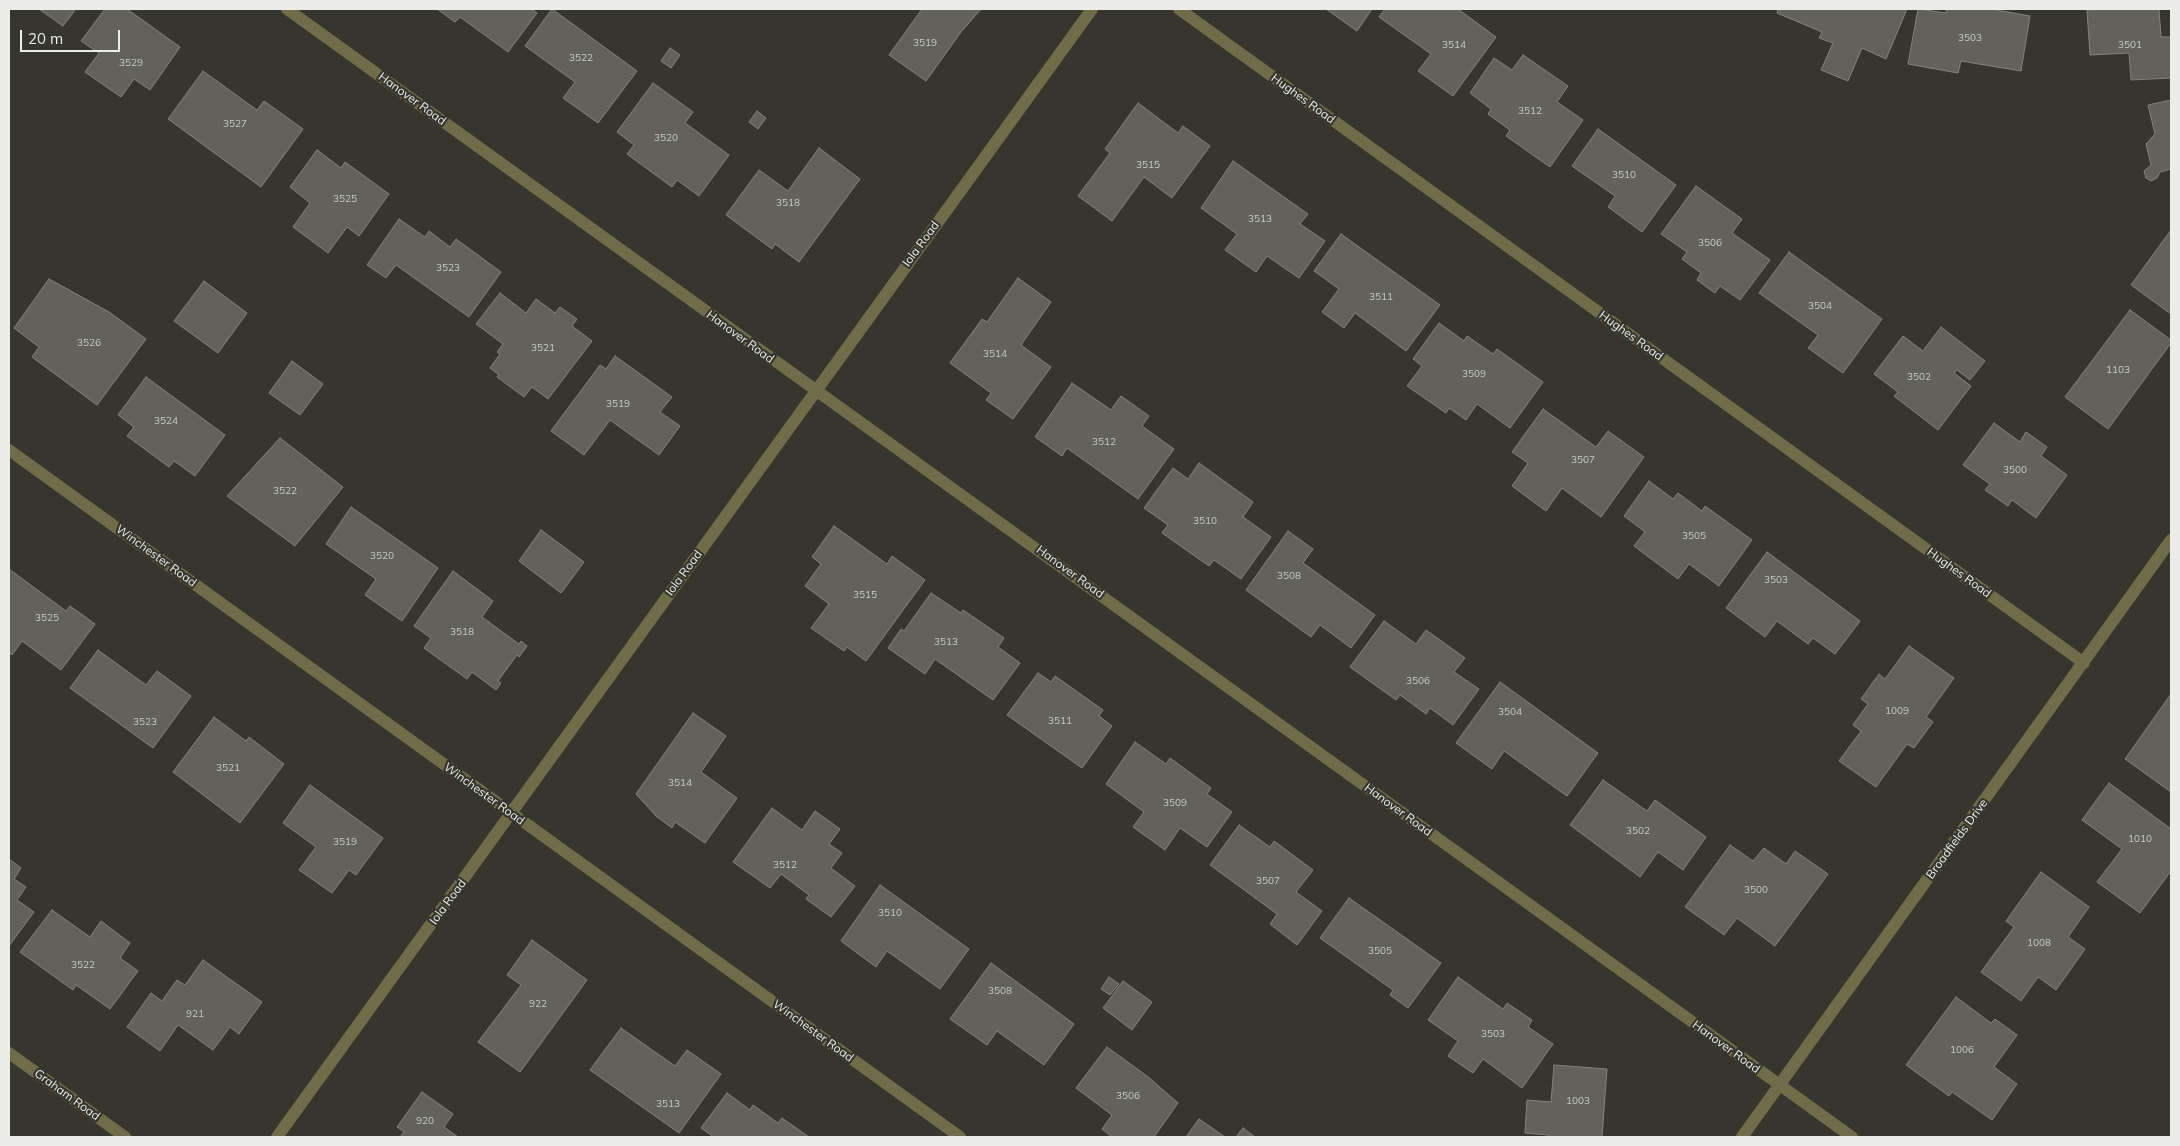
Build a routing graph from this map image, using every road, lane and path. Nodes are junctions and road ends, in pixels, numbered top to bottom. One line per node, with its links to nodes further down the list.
1 (287, 9): 4 (street, Hanover Road)
2 (1092, 9): 4 (street, Iola Road)
3 (1179, 9): 7 (street, Hughes Road)
4 (814, 390): 8 (street, Iola Road); 10 (street, Hanover Road)
5 (9, 450): 8 (street, Winchester Road)
6 (2171, 540): 7 (street, Broadfields Drive)
7 (2084, 663): 10 (street, Broadfields Drive)
8 (512, 813): 12 (street, Iola Road); 13 (street, Winchester Road)
9 (9, 1053): 11 (street, Graham Road)
10 (1780, 1086): 14 (street, Broadfields Drive); 15 (street, Hanover Road)
11 (125, 1137)
12 (278, 1137)
13 (960, 1137)
14 (1742, 1137)
15 (1852, 1137)

